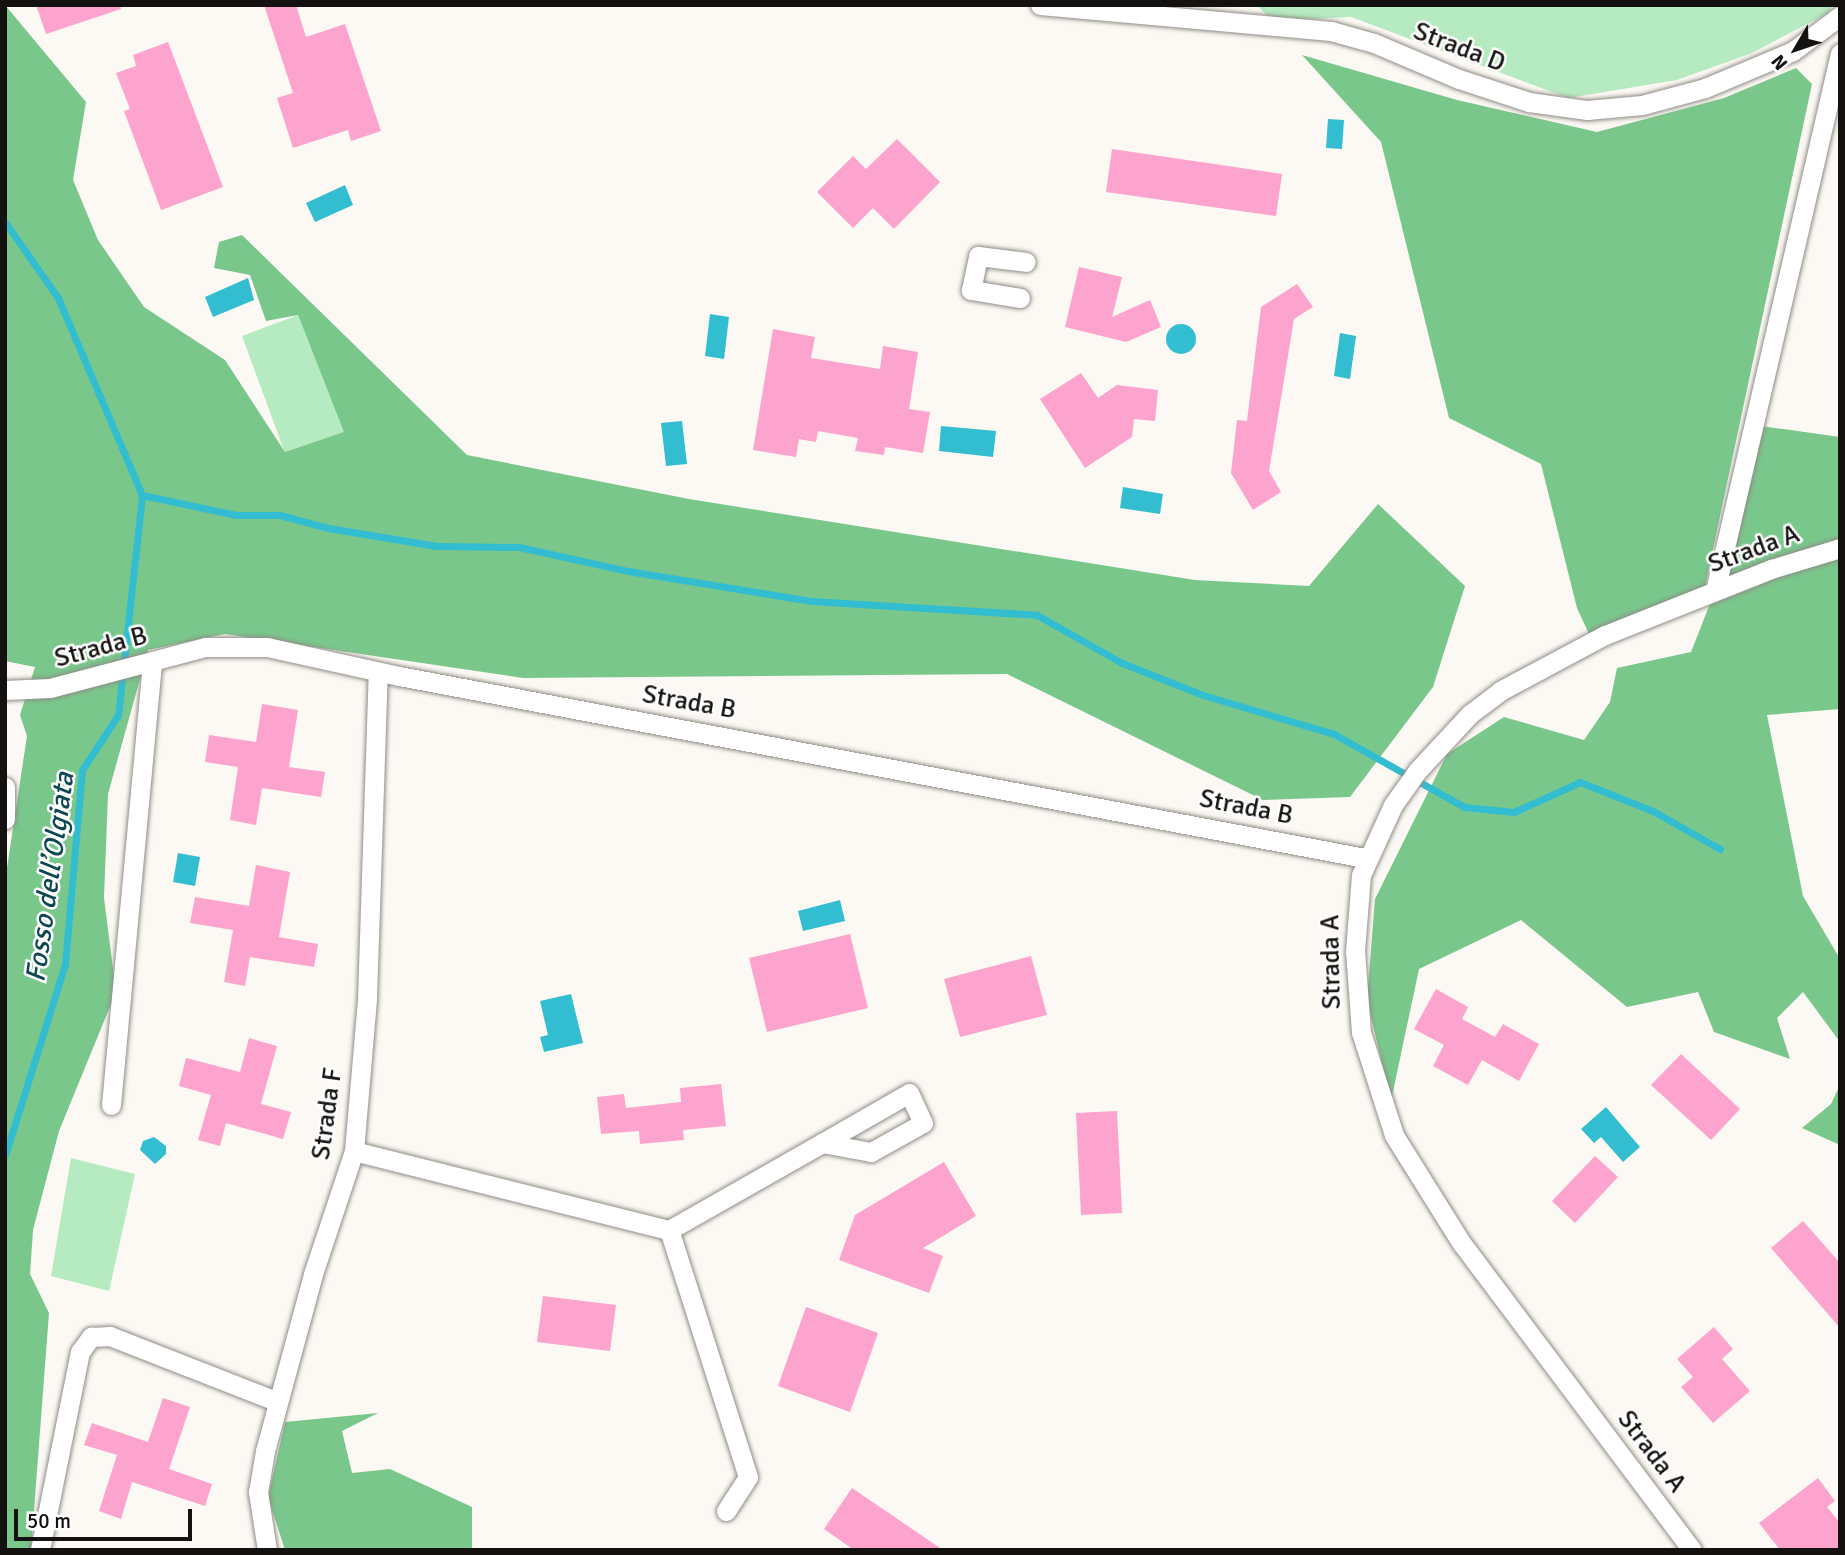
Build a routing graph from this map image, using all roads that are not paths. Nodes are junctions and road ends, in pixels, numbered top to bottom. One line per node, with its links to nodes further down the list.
1 (1040, 5): 2 (street, Strada D)
2 (1840, 16)
3 (1840, 53): 7 (street)
4 (1026, 261): 5 (street)
5 (1020, 298)
6 (1840, 548): 7 (street, Strada A)
7 (1716, 591): 13 (street, Strada A)
8 (152, 662): 9 (street, Strada B); 10 (street, Strada B); 14 (street)
9 (378, 672): 13 (street, Strada B); 16 (street, Strada F)
10 (5, 690)
11 (5, 787): 12 (street)
12 (5, 819)
13 (1365, 858): 22 (street, Strada A)
14 (111, 1105)
15 (822, 1143): 17 (street)
16 (354, 1151): 17 (street); 18 (street, Strada F)
17 (670, 1230): 19 (street)
18 (278, 1402): 20 (street); 21 (street, Strada F)
19 (726, 1511)
20 (40, 1550)
21 (267, 1550)
22 (1692, 1550)

